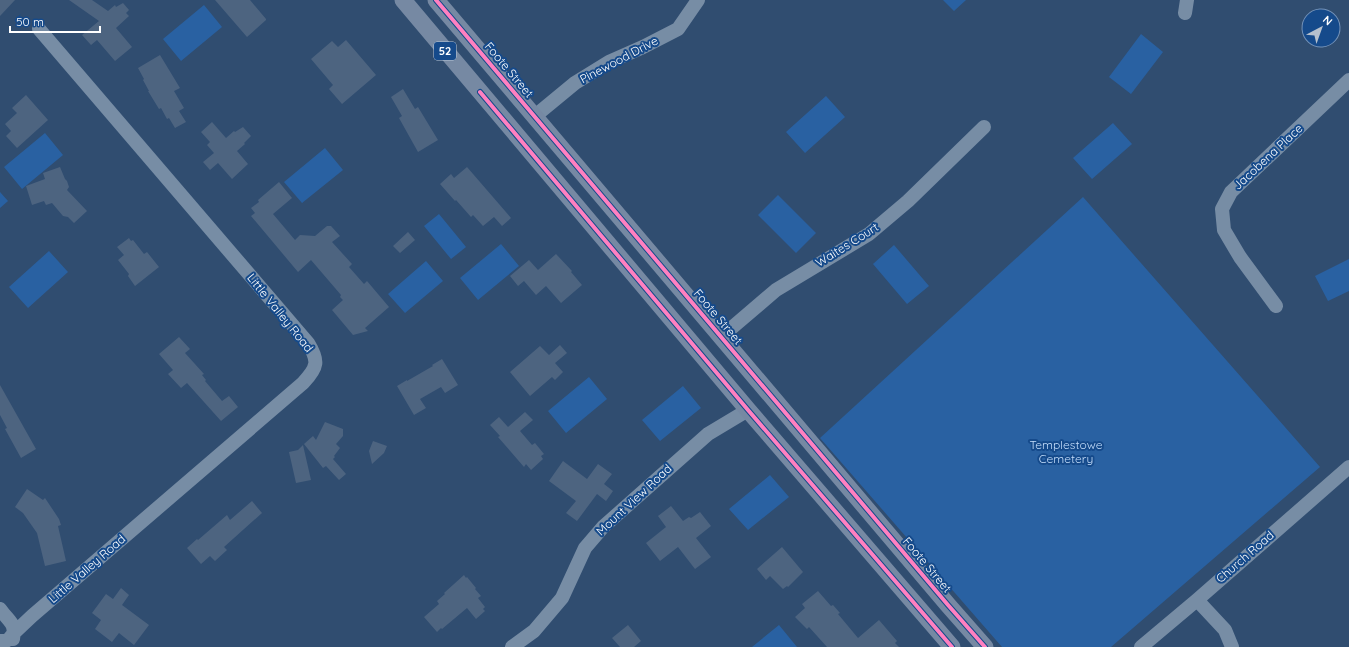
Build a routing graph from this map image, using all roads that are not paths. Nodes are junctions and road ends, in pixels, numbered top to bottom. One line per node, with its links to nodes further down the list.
1 (403, 0): 9 (main road, 52)
2 (436, 0): 6 (main road, Foote Street / 52)
3 (698, 0): 6 (street, Pinewood Drive)
4 (39, 29): 16 (street, Little Valley Road)
5 (1349, 80): 10 (street, Jacobena Place)
6 (534, 116): 8 (main road, Foote Street / 52)
7 (984, 127): 11 (street, Waites Court)
8 (640, 241): 9 (main road); 11 (main road, Foote Street / 52)
9 (620, 258): 12 (main road, 52)
10 (1276, 306)
11 (721, 337): 22 (main road, Foote Street / 52)
12 (748, 410): 20 (street, Mount View Road); 21 (main road, 52)
13 (1349, 467): 14 (street, Church Road)
14 (1197, 600): 23 (street, Church Road); 24 (street)
15 (0, 609): 16 (street)
16 (9, 630): 17 (street)
17 (0, 641)
18 (0, 644): 19 (street)
19 (2, 647)
20 (512, 647)
21 (952, 647)
22 (985, 647)
23 (1141, 647)
24 (1232, 647)

